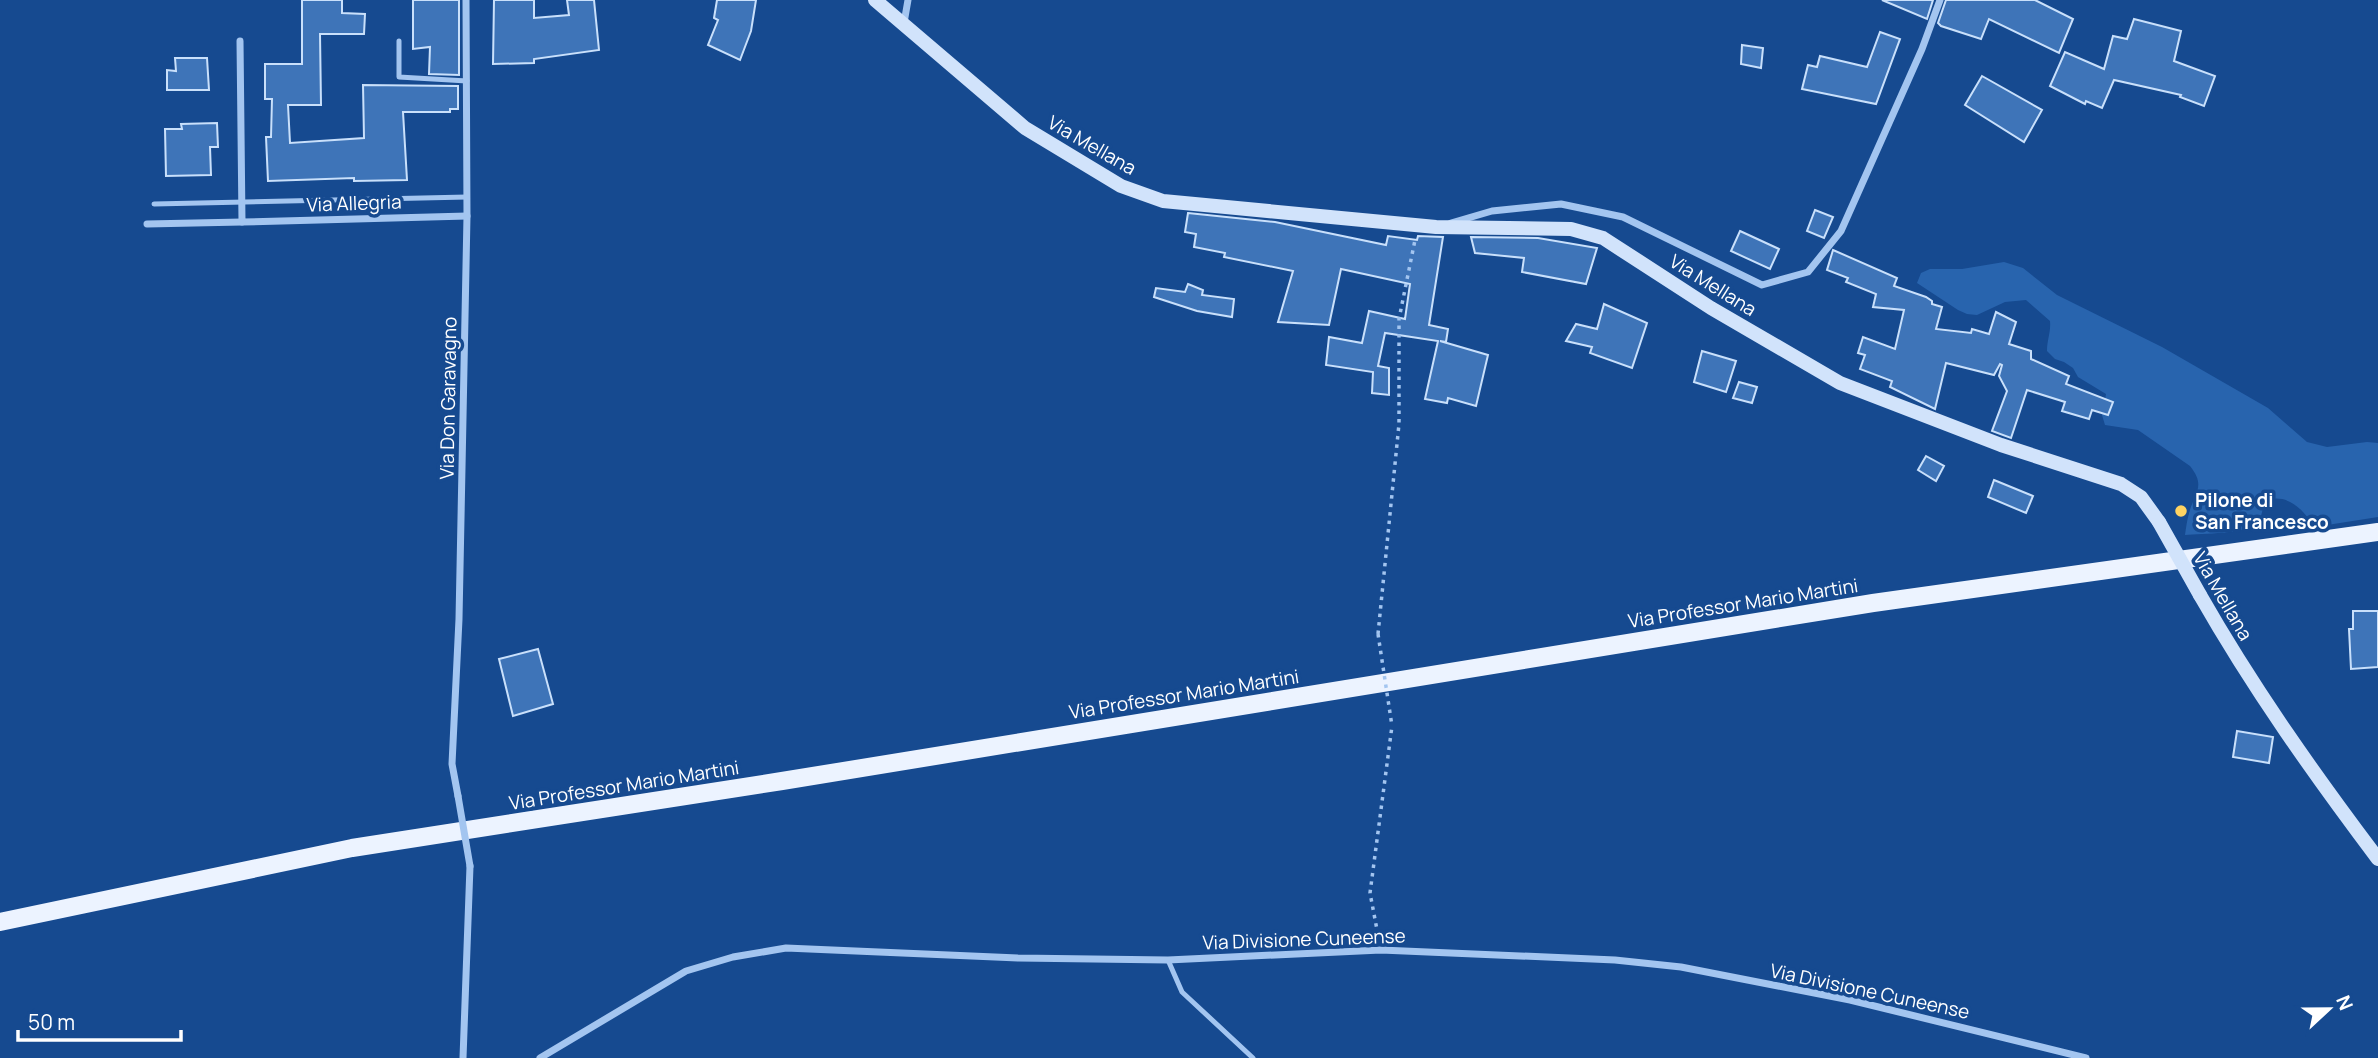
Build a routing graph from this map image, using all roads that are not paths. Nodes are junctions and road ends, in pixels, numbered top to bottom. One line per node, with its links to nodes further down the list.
1 (466, 0): 8 (street, Via Don Garavagno)
2 (875, 0): 5 (street, Via Mellana)
3 (908, 0): 5 (street)
4 (1940, 0): 15 (street)
5 (903, 26): 15 (street, Via Mellana)
6 (240, 41): 10 (street)
7 (399, 41): 8 (lane)
8 (467, 81): 9 (street, Via Don Garavagno)
9 (467, 197): 10 (lane); 12 (street, Via Don Garavagno)
10 (240, 202): 11 (lane); 13 (street)
11 (154, 204)
12 (467, 216): 13 (street, Via Allegria); 20 (street, Via Don Garavagno, bridge)
13 (242, 222): 14 (street, Via Allegria)
14 (147, 224)
15 (1436, 227): 17 (street, Via Mellana, bridge)
16 (2378, 532): 18 (main road, Via Professor Mario Martini)
17 (2378, 859)
18 (0, 922)
19 (1168, 960): 21 (street, Via Divisione Cuneense); 22 (lane); 23 (street, Via Divisione Cuneense)
20 (463, 1058)
21 (540, 1058)
22 (1253, 1058)
23 (2086, 1058)

